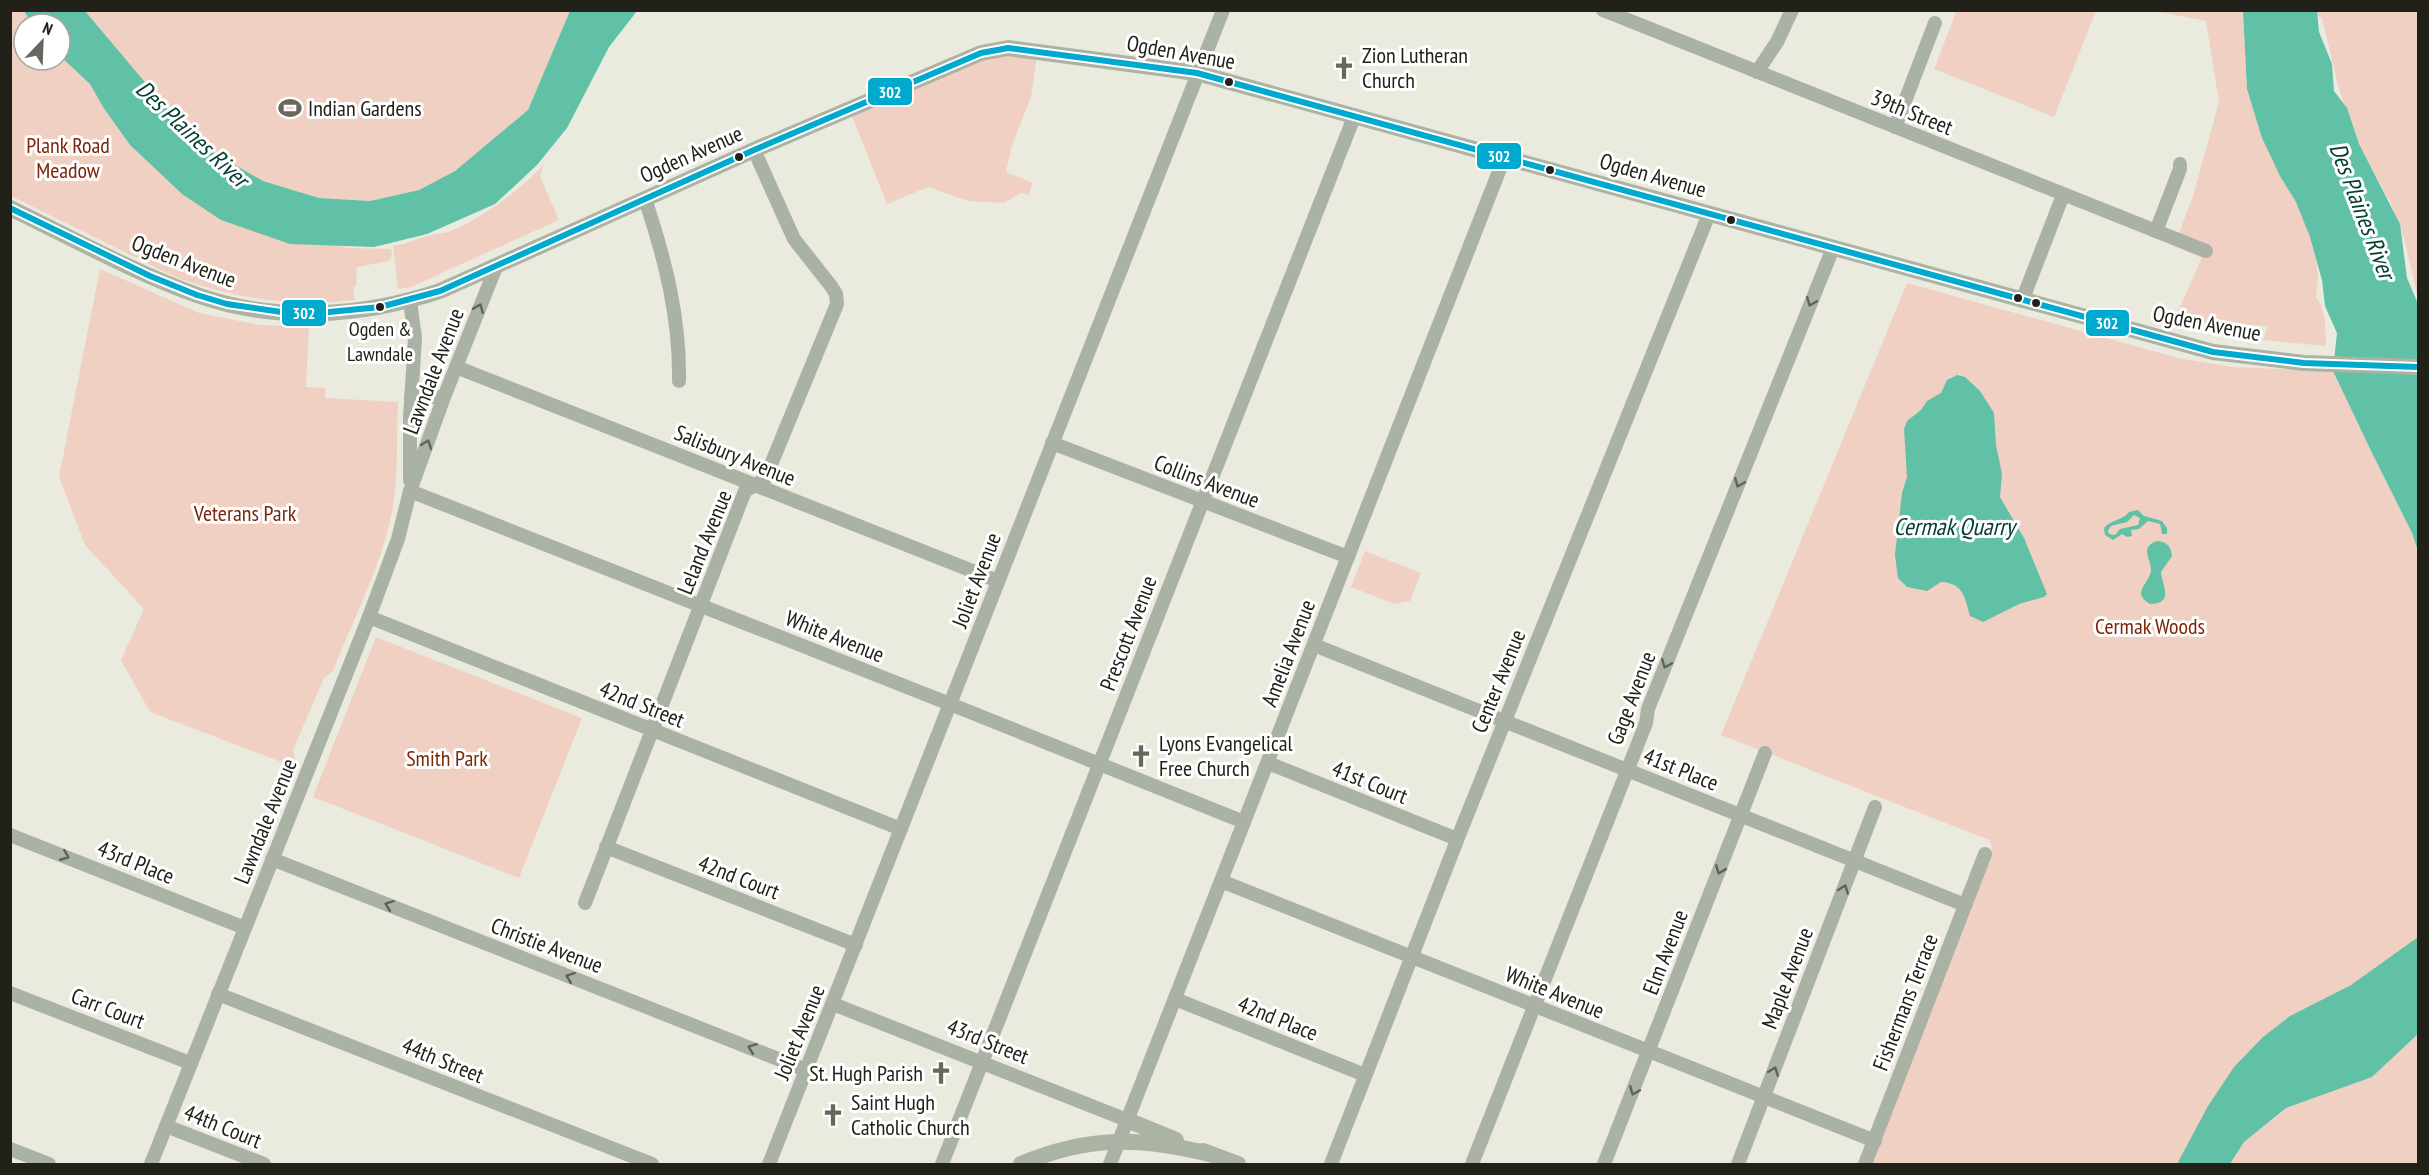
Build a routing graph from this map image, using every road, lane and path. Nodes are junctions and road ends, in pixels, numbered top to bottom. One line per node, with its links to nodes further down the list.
1 (1223, 10): 7 (street, Joliet Avenue)
2 (1603, 10): 4 (street, 39th Street)
3 (1792, 10): 6 (street)
4 (1627, 15): 6 (street, 39th Street)
5 (1935, 23): 9 (street)
6 (1757, 72): 9 (street, 39th Street)
7 (1197, 73): 8 (main road, Ogden Avenue); 10 (main road, Ogden Avenue); 28 (street, Joliet Avenue)
8 (1354, 117): 11 (main road, Ogden Avenue); 31 (street, Prescott Avenue)
9 (1896, 127): 13 (street, 39th Street)
10 (754, 150): 14 (main road, Ogden Avenue); 29 (street, Leland Avenue)
11 (1505, 156): 16 (main road, Ogden Avenue); 32 (street, Amelia Avenue)
12 (2180, 164): 17 (street)
13 (2063, 195): 17 (street, 39th Street); 21 (street)
14 (645, 199): 20 (main road, Ogden Avenue); 25 (street)
15 (10, 208): 22 (main road, Ogden Avenue)
16 (1709, 214): 18 (main road, Ogden Avenue); 38 (street, Center Avenue)
17 (2156, 231): 19 (street, 39th Street)
18 (1833, 248): 21 (main road, Ogden Avenue); 43 (street, Gage Avenue, one-way to 43)
19 (2206, 251)
20 (496, 267): 22 (main road, Ogden Avenue); 23 (street, Lawndale Avenue, one-way to 20)
21 (2022, 300): 24 (main road, Ogden Avenue)
22 (411, 309): 26 (street, Lawndale Avenue)
23 (456, 367): 27 (street, Lawndale Avenue); 29 (street, Salisbury Avenue)
24 (2418, 367)
25 (679, 381)
26 (411, 397): 27 (street); 30 (street, Lawndale Avenue)
27 (444, 397): 30 (street, Lawndale Avenue, one-way to 27)
28 (1052, 443): 31 (street, Collins Avenue); 33 (street, Joliet Avenue)
29 (755, 485): 33 (street, Salisbury Avenue); 34 (street, Leland Avenue)
30 (410, 491): 34 (street, White Avenue); 35 (street, Lawndale Avenue)
31 (1202, 502): 32 (street, Collins Avenue); 42 (street, Prescott Avenue)
32 (1348, 557): 36 (street, Amelia Avenue)
33 (998, 581): 37 (street, Joliet Avenue)
34 (701, 605): 37 (street, White Avenue); 39 (street, Leland Avenue)
35 (369, 617): 39 (street, 42nd Street); 52 (street, Lawndale Avenue)
36 (1314, 645): 38 (street, 41st Place); 41 (street, Amelia Avenue)
37 (950, 704): 42 (street, White Avenue); 47 (street, Joliet Avenue)
38 (1504, 721): 43 (street, 41st Place); 49 (street, Center Avenue)
39 (652, 730): 47 (street, 42nd Street); 50 (street, Leland Avenue)
40 (1765, 753): 45 (street, Elm Avenue)
41 (1268, 764): 46 (street, Amelia Avenue); 49 (street, 41st Court)
42 (1098, 765): 46 (street, White Avenue); 66 (street, Prescott Avenue)
43 (1627, 770): 45 (street, 41st Place); 64 (street, Gage Avenue)
44 (1875, 807): 53 (street, Maple Avenue)
45 (1741, 815): 53 (street, 41st Place); 65 (street, Elm Avenue, one-way to 65)
46 (1244, 822): 54 (street, Amelia Avenue)
47 (901, 829): 58 (street, Joliet Avenue)
48 (10, 835): 57 (street, 43rd Place, one-way to 57)
49 (1457, 839): 59 (street, Center Avenue)
50 (606, 848): 55 (street, Leland Avenue); 58 (street, 42nd Court)
51 (1985, 854): 56 (street, Fishermans Terrace)
52 (272, 859): 57 (street, Lawndale Avenue); 68 (street, Christie Avenue, one-way to 52)
53 (1855, 861): 56 (street, 41st Place); 70 (street, Maple Avenue, one-way to 53)
54 (1221, 881): 59 (street, White Avenue); 62 (street, Amelia Avenue)
55 (585, 903)
56 (1965, 905): 74 (street, Fishermans Terrace)
57 (245, 928): 61 (street, Lawndale Avenue)
58 (856, 945): 63 (street, Joliet Avenue)
59 (1412, 957): 64 (street, White Avenue); 69 (street, Center Avenue)
60 (10, 993): 67 (street, Carr Court)
61 (218, 994): 67 (street, Lawndale Avenue); 80 (street, 44th Street)
62 (1175, 999): 69 (street, 42nd Place); 71 (street, Amelia Avenue)
63 (833, 1004): 66 (street, 43rd Street); 68 (street, Joliet Avenue)
64 (1536, 1006): 65 (street, White Avenue); 87 (street, Gage Avenue)
65 (1649, 1052): 70 (street, White Avenue); 88 (street, Elm Avenue, one-way to 88)
66 (981, 1062): 71 (street, 43rd Street); 82 (street, Prescott Avenue)
67 (190, 1063): 72 (street, Lawndale Avenue)
68 (806, 1070): 81 (street, Joliet Avenue)
69 (1365, 1075): 86 (street, Center Avenue)
70 (1764, 1097): 74 (street, White Avenue); 89 (street, Maple Avenue)
71 (1127, 1120): 73 (street, Amelia Avenue); 76 (main road)
72 (166, 1126): 78 (street, Lawndale Avenue); 79 (street, 44th Court)
73 (1119, 1140): 76 (main road); 83 (main road); 84 (street, Amelia Avenue)
74 (1875, 1141): 90 (street, Fishermans Terrace)
75 (10, 1149): 77 (street)
76 (1213, 1155): 85 (main road)
77 (49, 1164)
78 (151, 1164)
79 (264, 1164)
80 (652, 1164)
81 (769, 1164)
82 (942, 1164)
83 (1022, 1164)
84 (1110, 1164)
85 (1239, 1164)
86 (1330, 1164)
87 (1472, 1164)
88 (1604, 1164)
89 (1738, 1164)
90 (1865, 1164)

